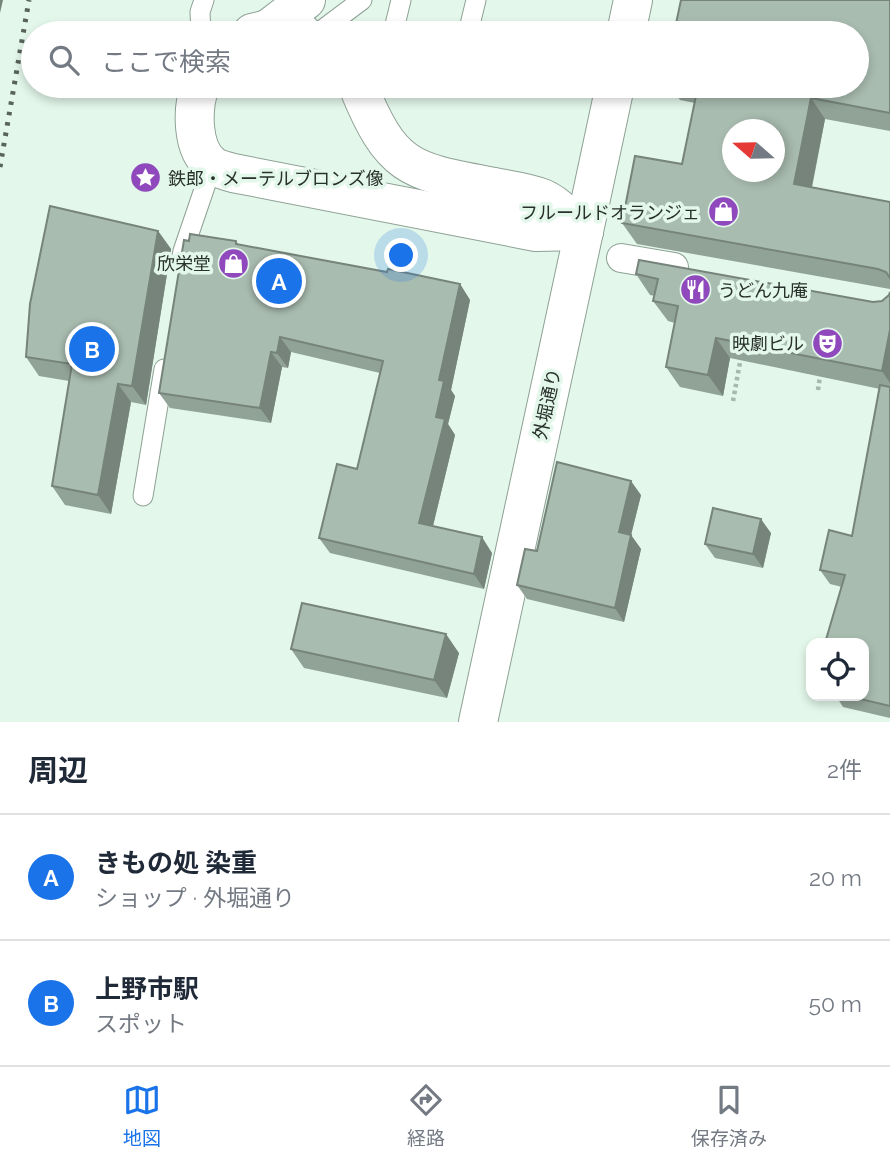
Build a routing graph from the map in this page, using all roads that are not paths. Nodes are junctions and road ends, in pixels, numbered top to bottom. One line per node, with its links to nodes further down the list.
1 (204, 0): 7 (lane)
2 (306, 0): 8 (street)
3 (362, 0): 9 (lane)
4 (401, 0): 10 (lane)
5 (476, 0): 11 (lane)
6 (633, 0): 12 (street)
7 (200, 21)
8 (285, 21)
9 (334, 21)
10 (396, 21)
11 (471, 21)
12 (629, 21)
13 (198, 98): 16 (street)
14 (370, 98): 17 (street)
15 (612, 98): 17 (street, 外堀通り)
16 (212, 166): 17 (street); 20 (lane)
17 (584, 231): 23 (street, 外堀通り)
18 (621, 258): 19 (street)
19 (702, 272)
20 (178, 278)
21 (167, 346): 22 (lane)
22 (143, 496)
23 (478, 722)

